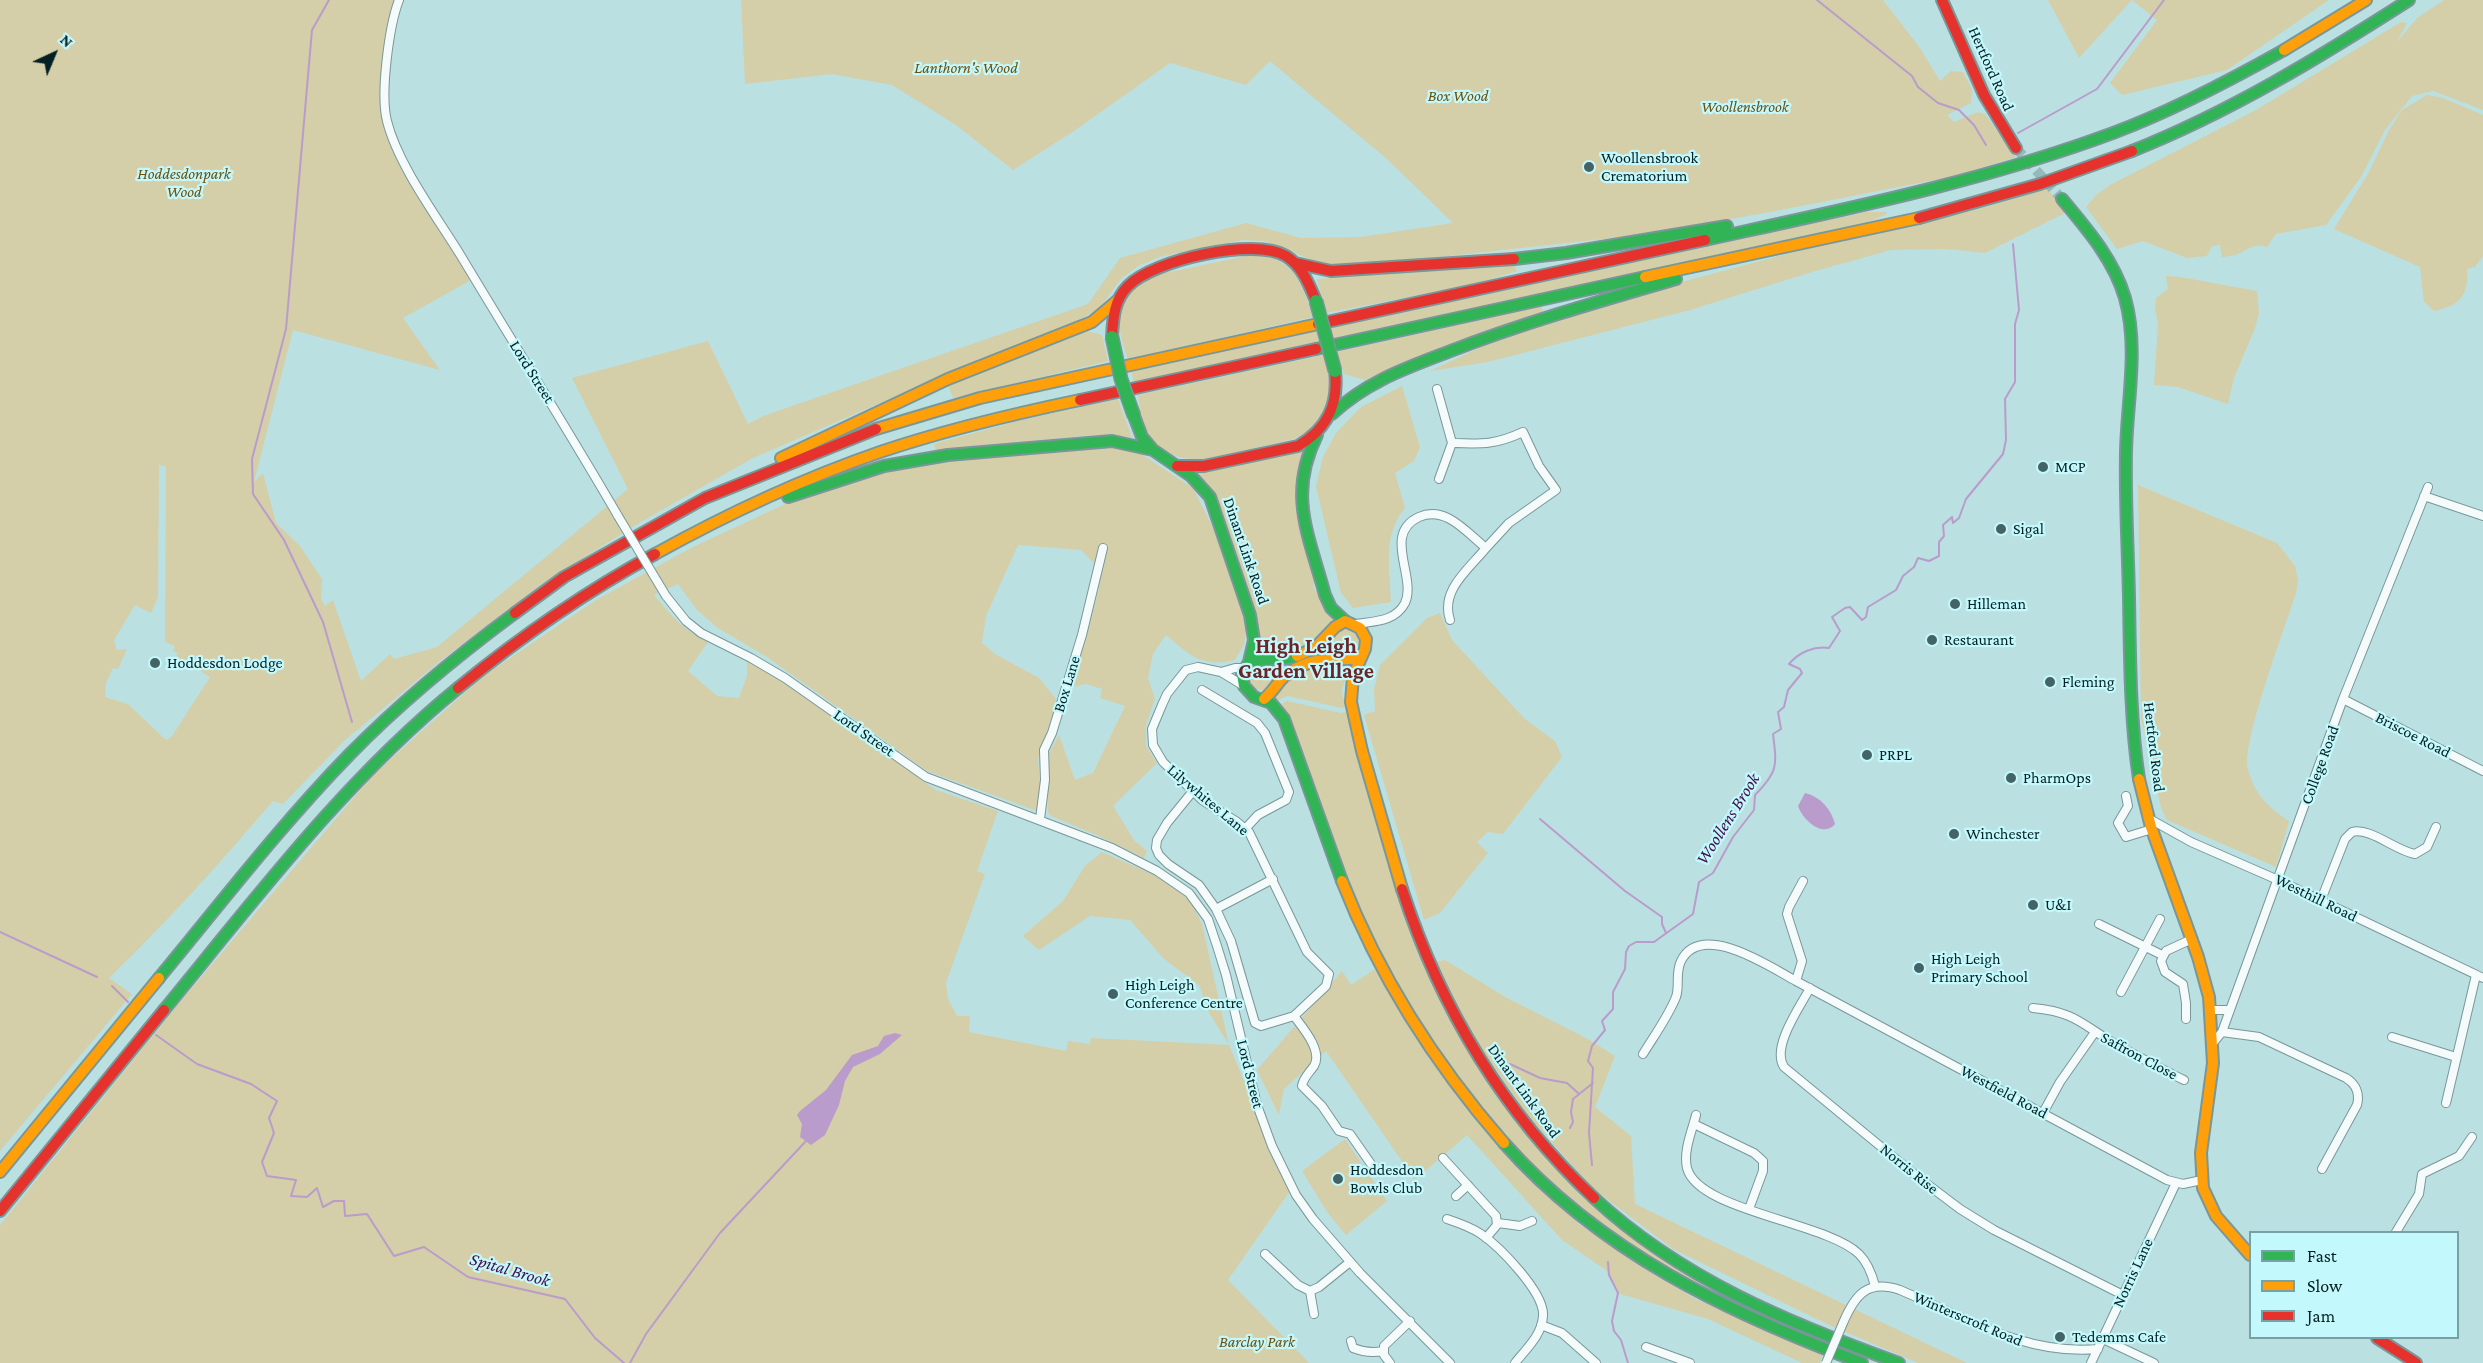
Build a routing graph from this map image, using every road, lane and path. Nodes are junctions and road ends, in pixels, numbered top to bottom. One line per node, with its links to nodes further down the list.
1 (399, 0): 39 (street, Lord Street, bridge)
2 (1942, 0): 5 (main road, Hertford Road)
3 (2366, 0): 7 (main road)
4 (2409, 0): 8 (main road)
5 (2016, 147)
6 (2062, 199): 40 (main road, Hertford Road)
7 (1828, 213): 9 (main road); 19 (main road)
8 (1773, 249): 12 (main road); 24 (main road)
9 (1295, 262): 10 (main road); 12 (main road, bridge)
10 (1118, 300): 15 (main road, bridge); 19 (main road)
11 (1437, 389): 14 (street)
12 (1332, 414): 13 (main road)
13 (1317, 435): 16 (main road); 27 (main road)
14 (1452, 443): 17 (street); 23 (street)
15 (1153, 450): 16 (main road, Dinant Link Road); 24 (main road)
16 (1176, 466): 30 (main road, Dinant Link Road)
17 (1439, 479)
18 (2428, 487): 20 (street, College Road)
19 (727, 488): 77 (main road)
20 (2424, 496): 21 (street); 35 (street, College Road)
21 (2483, 516)
22 (1103, 548): 39 (street, Box Lane)
23 (1486, 548): 25 (street); 26 (street)
24 (660, 550): 83 (main road)
25 (1450, 620)
26 (1380, 622): 27 (street); 28 (street)
27 (1350, 623): 28 (main road); 30 (main road)
28 (1366, 638): 29 (main road, Dinant Link Road)
29 (1359, 659): 34 (main road); 111 (main road, Dinant Link Road)
30 (1246, 665): 31 (street, Lilywhites Lane); 32 (main road, Dinant Link Road)
31 (1221, 672): 32 (street, Lilywhites Lane); 37 (street, Lilywhites Lane)
32 (1244, 686): 34 (main road)
33 (1202, 690): 42 (street)
34 (1264, 699): 110 (main road)
35 (2343, 699): 36 (street, Briscoe Road); 44 (street, College Road)
36 (2483, 771)
37 (1193, 792): 42 (street, Lilywhites Lane); 47 (street)
38 (2126, 796): 40 (street)
39 (1040, 819): 91 (street, Lord Street)
40 (2150, 824): 44 (street, Westhill Road); 50 (main road, Hertford Road)
41 (2436, 827): 46 (street)
42 (1245, 829): 43 (street, Lilywhites Lane)
43 (1274, 879): 47 (street); 60 (street, Lilywhites Lane)
44 (2278, 880): 46 (street, Westhill Road); 59 (street, College Road)
45 (1803, 881): 54 (street)
46 (2320, 900): 53 (street, Westhill Road)
47 (1216, 909): 60 (street)
48 (2160, 919): 51 (street)
49 (2099, 924): 51 (street)
50 (2192, 939): 52 (street); 58 (main road, Hertford Road)
51 (2145, 947): 52 (street); 56 (street)
52 (2162, 956): 61 (street)
53 (2479, 977): 67 (street)
54 (1796, 981): 55 (street, Westfield Road); 66 (street, Westfield Road)
55 (1810, 988): 70 (street, Westfield Road); 94 (street, Norris Rise)
56 (2121, 992)
57 (2033, 1008): 62 (street, Saffron Close)
58 (2211, 1010): 59 (street); 65 (main road, Hertford Road)
59 (2230, 1010): 63 (street, College Road)
60 (1294, 1016): 75 (street)
61 (2186, 1019)
62 (2095, 1032): 68 (street, Saffron Close); 70 (street, Saffron Close)
63 (2222, 1032): 65 (street, College Road); 76 (street)
64 (2392, 1037): 67 (street)
65 (2213, 1043): 78 (main road, Hertford Road)
66 (1643, 1054)
67 (2456, 1057): 69 (street)
68 (2184, 1080)
69 (2446, 1103)
70 (2043, 1113): 79 (street, Westfield Road)
71 (1696, 1115): 72 (street)
72 (1694, 1124): 82 (street); 82 (street)
73 (2472, 1137): 87 (street)
74 (1443, 1158): 80 (street)
75 (1371, 1164)
76 (2322, 1169)
77 (0, 1172)
78 (2202, 1180): 79 (street); 90 (main road, Hertford Road)
79 (2176, 1183): 94 (street, Norris Lane)
80 (1468, 1185): 81 (street); 86 (street)
81 (1456, 1196)
82 (1749, 1209): 92 (street)
83 (0, 1211)
84 (1447, 1219): 88 (street)
85 (1532, 1221): 86 (street)
86 (1498, 1223): 88 (street)
87 (2397, 1231)
88 (1486, 1238): 97 (street)
89 (1265, 1254): 93 (street)
90 (2249, 1254)
91 (1350, 1262): 93 (street); 96 (street, Lord Street)
92 (1875, 1286): 102 (street, Winterscroft Road); 109 (street, bridge)
93 (1310, 1291): 95 (street)
94 (2122, 1295): 98 (street, Norris Lane)
95 (1314, 1314)
96 (1410, 1321): 103 (street); 105 (street, Lord Street)
97 (1542, 1325): 106 (street); 107 (street)
98 (2103, 1339): 102 (street, Norris Lane); 113 (street)
99 (2380, 1339): 114 (main road)
100 (1351, 1341): 103 (street)
101 (1646, 1347): 108 (street)
102 (2098, 1349): 112 (street, Norris Lane)
103 (1383, 1351): 104 (street)
104 (1390, 1363)
105 (1450, 1363)
106 (1515, 1363)
107 (1596, 1363)
108 (1688, 1363)
109 (1826, 1363)
110 (1862, 1363)
111 (1899, 1363)
112 (2091, 1363)
113 (2154, 1363)
114 (2416, 1363)

